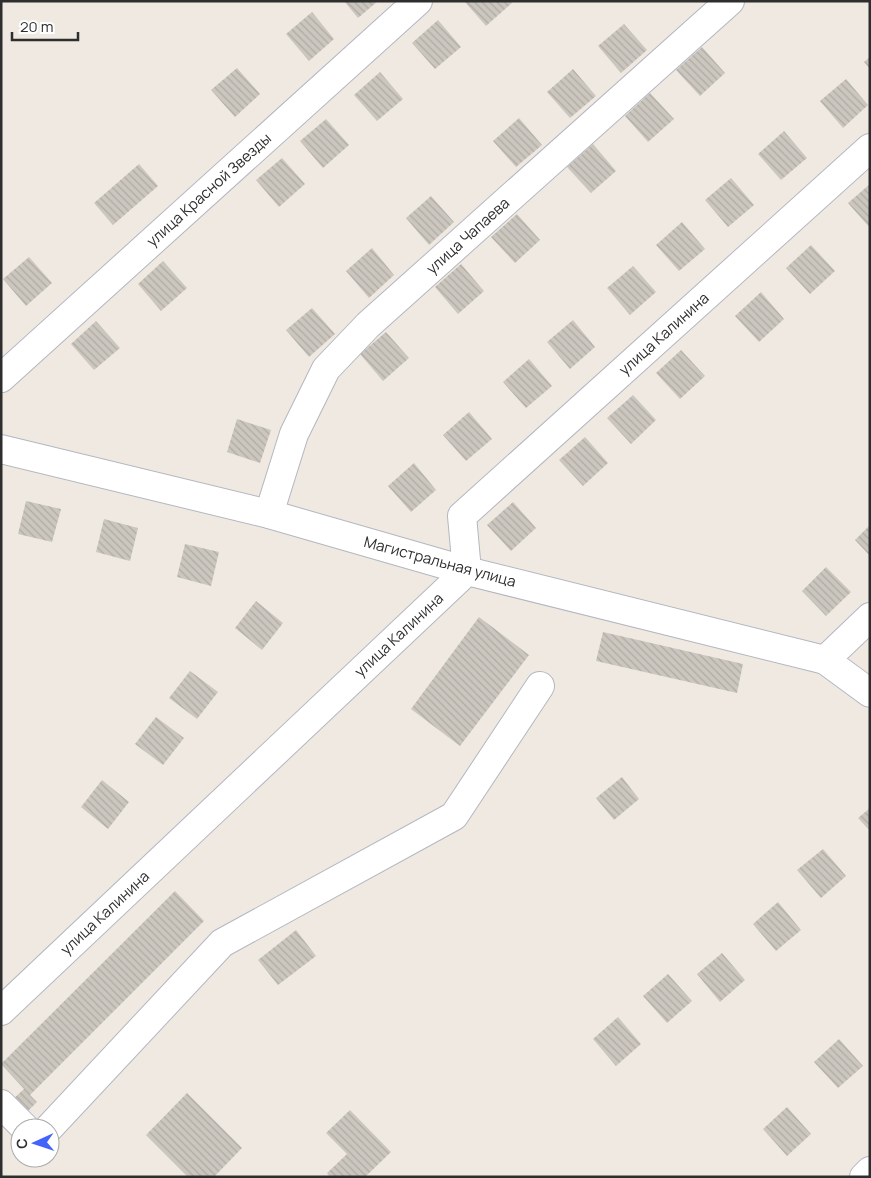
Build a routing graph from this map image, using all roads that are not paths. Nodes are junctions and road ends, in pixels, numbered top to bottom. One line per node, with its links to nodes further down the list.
1 (418, 1): 4 (street, улица Красной Звезды)
2 (730, 1): 6 (street, улица Чапаева)
3 (870, 148): 7 (street, улица Калинина)
4 (1, 378)
5 (1, 449): 6 (street, Магистральная улица)
6 (269, 514): 7 (street, Магистральная улица)
7 (467, 571): 9 (street, Магистральная улица); 12 (street, улица Калинина)
8 (870, 617): 9 (street)
9 (825, 660): 11 (street, Магистральная улица)
10 (540, 686): 15 (street)
11 (870, 693)
12 (1, 1011)
13 (1, 1104): 14 (street)
14 (16, 1118)
15 (58, 1118)
16 (870, 1171): 17 (street)
17 (864, 1177)

